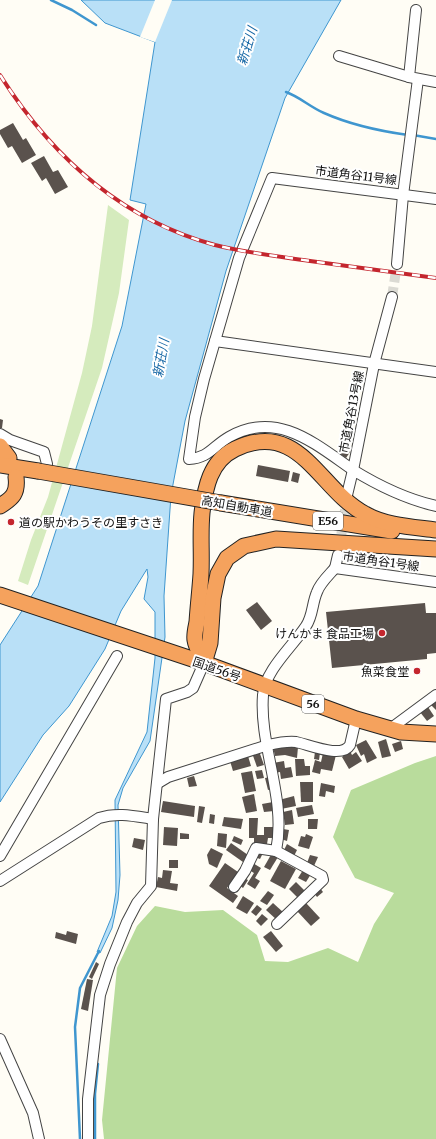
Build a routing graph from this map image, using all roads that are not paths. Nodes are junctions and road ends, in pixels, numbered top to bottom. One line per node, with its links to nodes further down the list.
1 (416, 10): 3 (street)
2 (339, 56): 3 (street)
3 (414, 78): 4 (street); 5 (street)
4 (436, 82)
5 (403, 195): 6 (street, 市道角谷11号線); 7 (street); 9 (street, 市道角谷11号線)
6 (436, 199)
7 (397, 264)
8 (392, 297): 10 (street, 市道角谷13号線)
9 (215, 341): 10 (street); 16 (street, 市道角谷13号線)
10 (374, 364): 11 (street); 16 (street, 市道角谷13号線)
11 (436, 372)
12 (0, 434): 15 (street)
13 (0, 446): 14 (highway)
14 (5, 462): 15 (highway, E56)
15 (42, 467): 22 (highway, 高知自動車道 / E56, bridge)
16 (353, 470): 18 (street); 20 (street)
17 (16, 476): 19 (highway)
18 (347, 495)
19 (0, 506)
20 (436, 506)
21 (436, 530): 29 (highway)
22 (436, 537)
23 (436, 549): 29 (highway)
24 (338, 555): 25 (street, 市道角谷1号線)
25 (335, 568): 26 (street, 市道角谷1号線); 30 (street)
26 (436, 582)
27 (0, 595): 29 (highway, 国道56号 / 56)
28 (117, 656): 39 (street)
29 (204, 663): 30 (highway, 国道56号 / 56); 36 (street)
30 (265, 686): 32 (highway, 国道56号 / 56); 35 (street)
31 (436, 695): 33 (street)
32 (356, 718): 33 (highway, 国道56号 / 56); 35 (street)
33 (390, 729): 34 (highway, 国道56号 / 56)
34 (436, 734)
35 (268, 745): 36 (street); 38 (street)
36 (158, 783): 37 (street)
37 (153, 819): 40 (street); 45 (street)
38 (276, 851): 41 (street); 42 (street)
39 (0, 856)
40 (0, 881)
41 (234, 887)
42 (278, 924)
43 (0, 1039): 44 (street)
44 (39, 1139)
45 (88, 1139)

